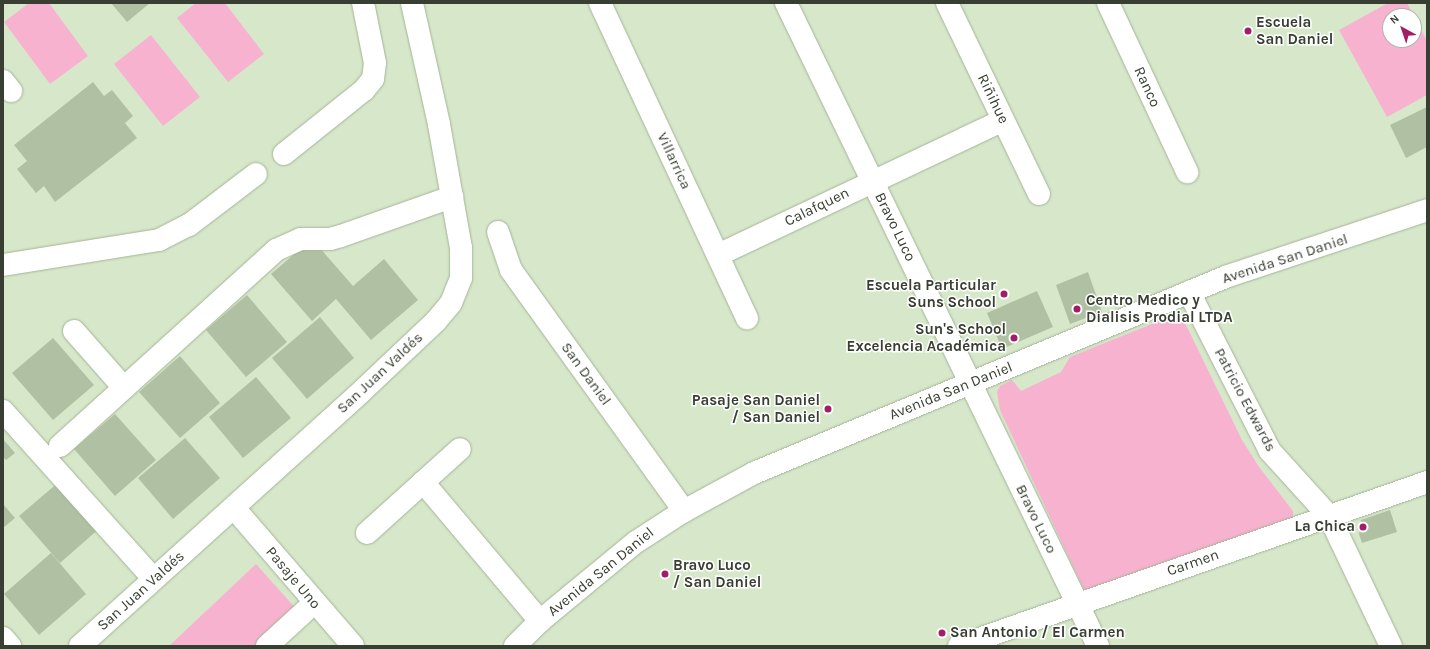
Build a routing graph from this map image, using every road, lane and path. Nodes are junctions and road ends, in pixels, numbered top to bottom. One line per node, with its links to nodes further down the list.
1 (363, 3): 8 (street)
2 (412, 3): 13 (street, San Juan Valdés)
3 (600, 3): 16 (street, Villarrica)
4 (786, 3): 11 (street, Bravo Luco)
5 (947, 3): 7 (street, Riñihue)
6 (1108, 3): 9 (street, Ranco)
7 (1004, 120): 11 (street, Calafquen); 12 (street, Riñihue)
8 (284, 154)
9 (1187, 172)
10 (256, 174): 17 (street)
11 (873, 181): 16 (street, Calafquen); 21 (street, Bravo Luco)
12 (1039, 194)
13 (452, 197): 22 (street); 28 (street, San Juan Valdés)
14 (1427, 210): 18 (street, Avenida San Daniel)
15 (498, 232): 29 (street, San Daniel)
16 (718, 255): 19 (street, Villarrica)
17 (3, 265)
18 (1189, 292): 21 (street, Avenida San Daniel); 30 (street, Patricio Edwards)
19 (747, 318)
20 (74, 332): 22 (street)
21 (970, 383): 29 (street, Avenida San Daniel); 34 (street, Bravo Luco)
22 (124, 388): 24 (street)
23 (3, 411): 32 (street)
24 (60, 446)
25 (460, 448): 26 (street)
26 (423, 482): 31 (street); 35 (street)
27 (1427, 482): 30 (street, Carmen)
28 (234, 508): 32 (street, San Juan Valdés); 33 (street, Pasaje Uno)
29 (684, 511): 35 (street, Avenida San Daniel)
30 (1329, 516): 34 (street, Carmen); 44 (street, Patricio Edwards)
31 (367, 533)
32 (153, 578): 38 (street, San Juan Valdés)
33 (314, 603): 39 (street); 40 (street, Pasaje Uno)
34 (1078, 604): 42 (street, Carmen); 43 (street, Bravo Luco)
35 (540, 621): 41 (street, Avenida San Daniel)
36 (3, 638): 37 (street)
37 (10, 646)
38 (81, 646)
39 (268, 646)
40 (353, 646)
41 (515, 646)
42 (959, 646)
43 (1098, 646)
44 (1391, 646)

